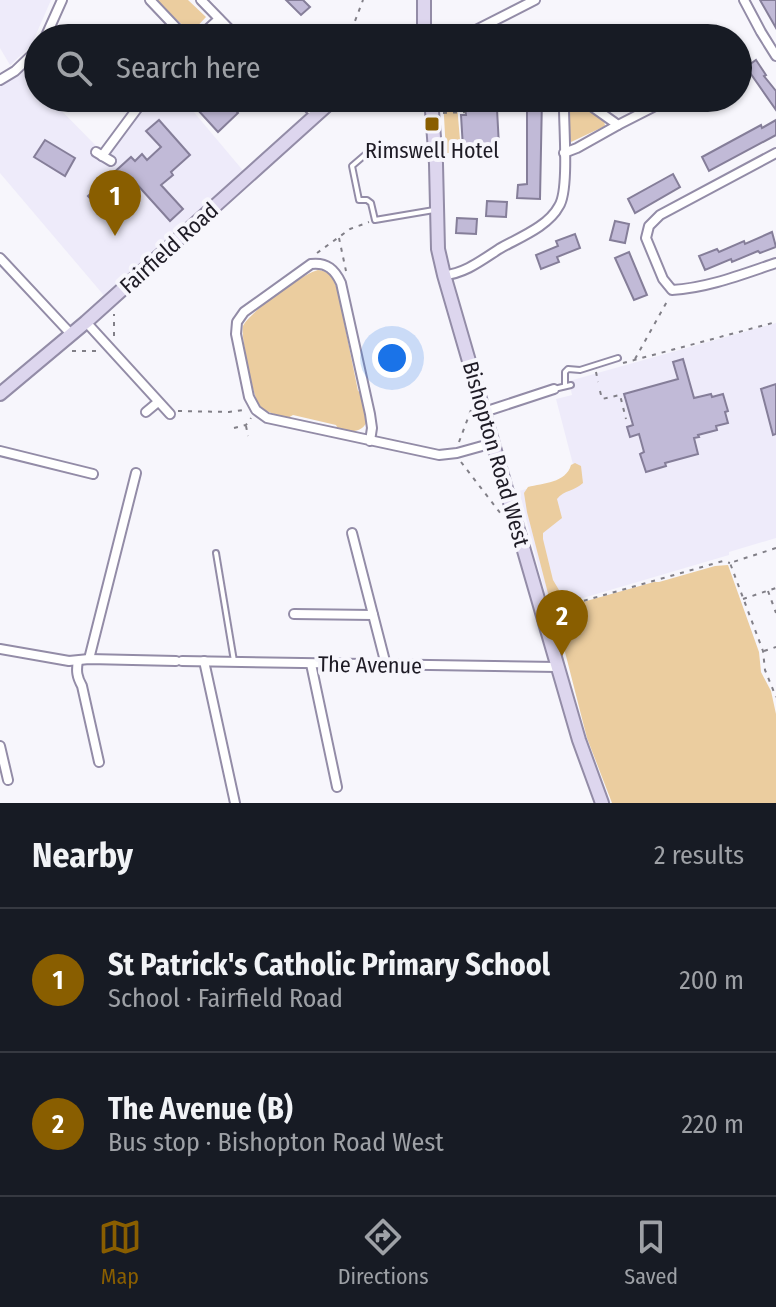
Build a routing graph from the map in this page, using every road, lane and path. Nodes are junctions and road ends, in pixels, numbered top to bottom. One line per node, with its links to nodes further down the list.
1 (62, 0): 9 (street)
2 (150, 0): 10 (street)
3 (201, 0): 8 (street)
4 (363, 0): 13 (path)
5 (424, 0): 14 (street)
6 (535, 0): 15 (street)
7 (744, 0): 16 (street)
8 (219, 19): 11 (street); 12 (street)
9 (51, 24)
10 (173, 24)
11 (213, 24)
12 (224, 24)
13 (354, 24)
14 (424, 24)
15 (488, 24)
16 (776, 56)
17 (24, 62): 18 (street)
18 (0, 80)
19 (134, 112): 33 (street)
20 (313, 112): 28 (street)
21 (321, 112): 28 (street, Fairfield Road)
22 (432, 112): 34 (street, Bishopton Road West)
23 (466, 112): 27 (path)
24 (564, 112): 31 (street)
25 (600, 112): 29 (street)
26 (644, 112): 29 (street)
27 (442, 113)
28 (317, 116): 44 (street, Fairfield Road)
29 (618, 125): 31 (street)
30 (373, 148): 35 (lane)
31 (564, 153): 40 (street)
32 (776, 153): 42 (street)
33 (111, 161)
34 (437, 210): 35 (lane); 40 (street, Bishopton Road West)
35 (375, 220): 36 (path)
36 (339, 238): 38 (path); 41 (path)
37 (0, 258): 46 (street)
38 (310, 258)
39 (776, 263): 42 (street)
40 (444, 275): 59 (street, Bishopton Road West)
41 (347, 276)
42 (673, 290): 50 (path)
43 (114, 314): 47 (path)
44 (86, 322): 46 (street, Fairfield Road); 57 (street)
45 (776, 322): 50 (path)
46 (71, 334): 56 (street, Fairfield Road)
47 (114, 345)
48 (72, 351): 49 (path)
49 (106, 351)
50 (635, 359): 51 (path)
51 (620, 361): 54 (lane)
52 (595, 371): 53 (path)
53 (598, 382)
54 (554, 389): 59 (street)
55 (600, 391): 62 (path)
56 (0, 394)
57 (158, 402): 60 (street); 61 (street)
58 (254, 410): 61 (path); 63 (path); 66 (street); 66 (street)
59 (478, 410): 67 (street, Bishopton Road West); 69 (path)
60 (146, 412)
61 (170, 414)
62 (626, 419)
63 (246, 425): 64 (path); 65 (path)
64 (234, 428)
65 (248, 436)
66 (370, 441): 69 (street)
67 (493, 443): 69 (street); 80 (street, Bishopton Road West)
68 (0, 451): 71 (street)
69 (455, 453): 72 (path)
70 (136, 473): 87 (street)
71 (93, 474)
72 (499, 512)
73 (352, 533): 83 (street)
74 (776, 548): 76 (path)
75 (216, 553): 90 (lane)
76 (730, 563): 79 (path); 80 (path)
77 (776, 588): 78 (path)
78 (768, 591): 79 (path); 81 (path)
79 (743, 599): 86 (path)
80 (542, 612): 93 (street, Bishopton Road West)
81 (776, 613)
82 (294, 614): 83 (street)
83 (373, 615): 92 (street)
84 (776, 647): 86 (path)
85 (0, 649): 88 (street, The Avenue)
86 (763, 651): 94 (path)
87 (89, 659): 88 (street, The Avenue); 89 (street, The Avenue)
88 (78, 661): 96 (street)
89 (204, 661): 90 (street, The Avenue); 101 (street)
90 (234, 661): 91 (street, The Avenue)
91 (311, 664): 92 (street, The Avenue); 100 (street)
92 (386, 665): 93 (street, The Avenue)
93 (557, 667): 102 (street, Bishopton Road West)
94 (776, 697)
95 (0, 746): 99 (street)
96 (96, 748): 97 (street); 98 (street)
97 (84, 751)
98 (99, 762)
99 (8, 780)
100 (337, 787)
101 (235, 803)
102 (602, 803)

